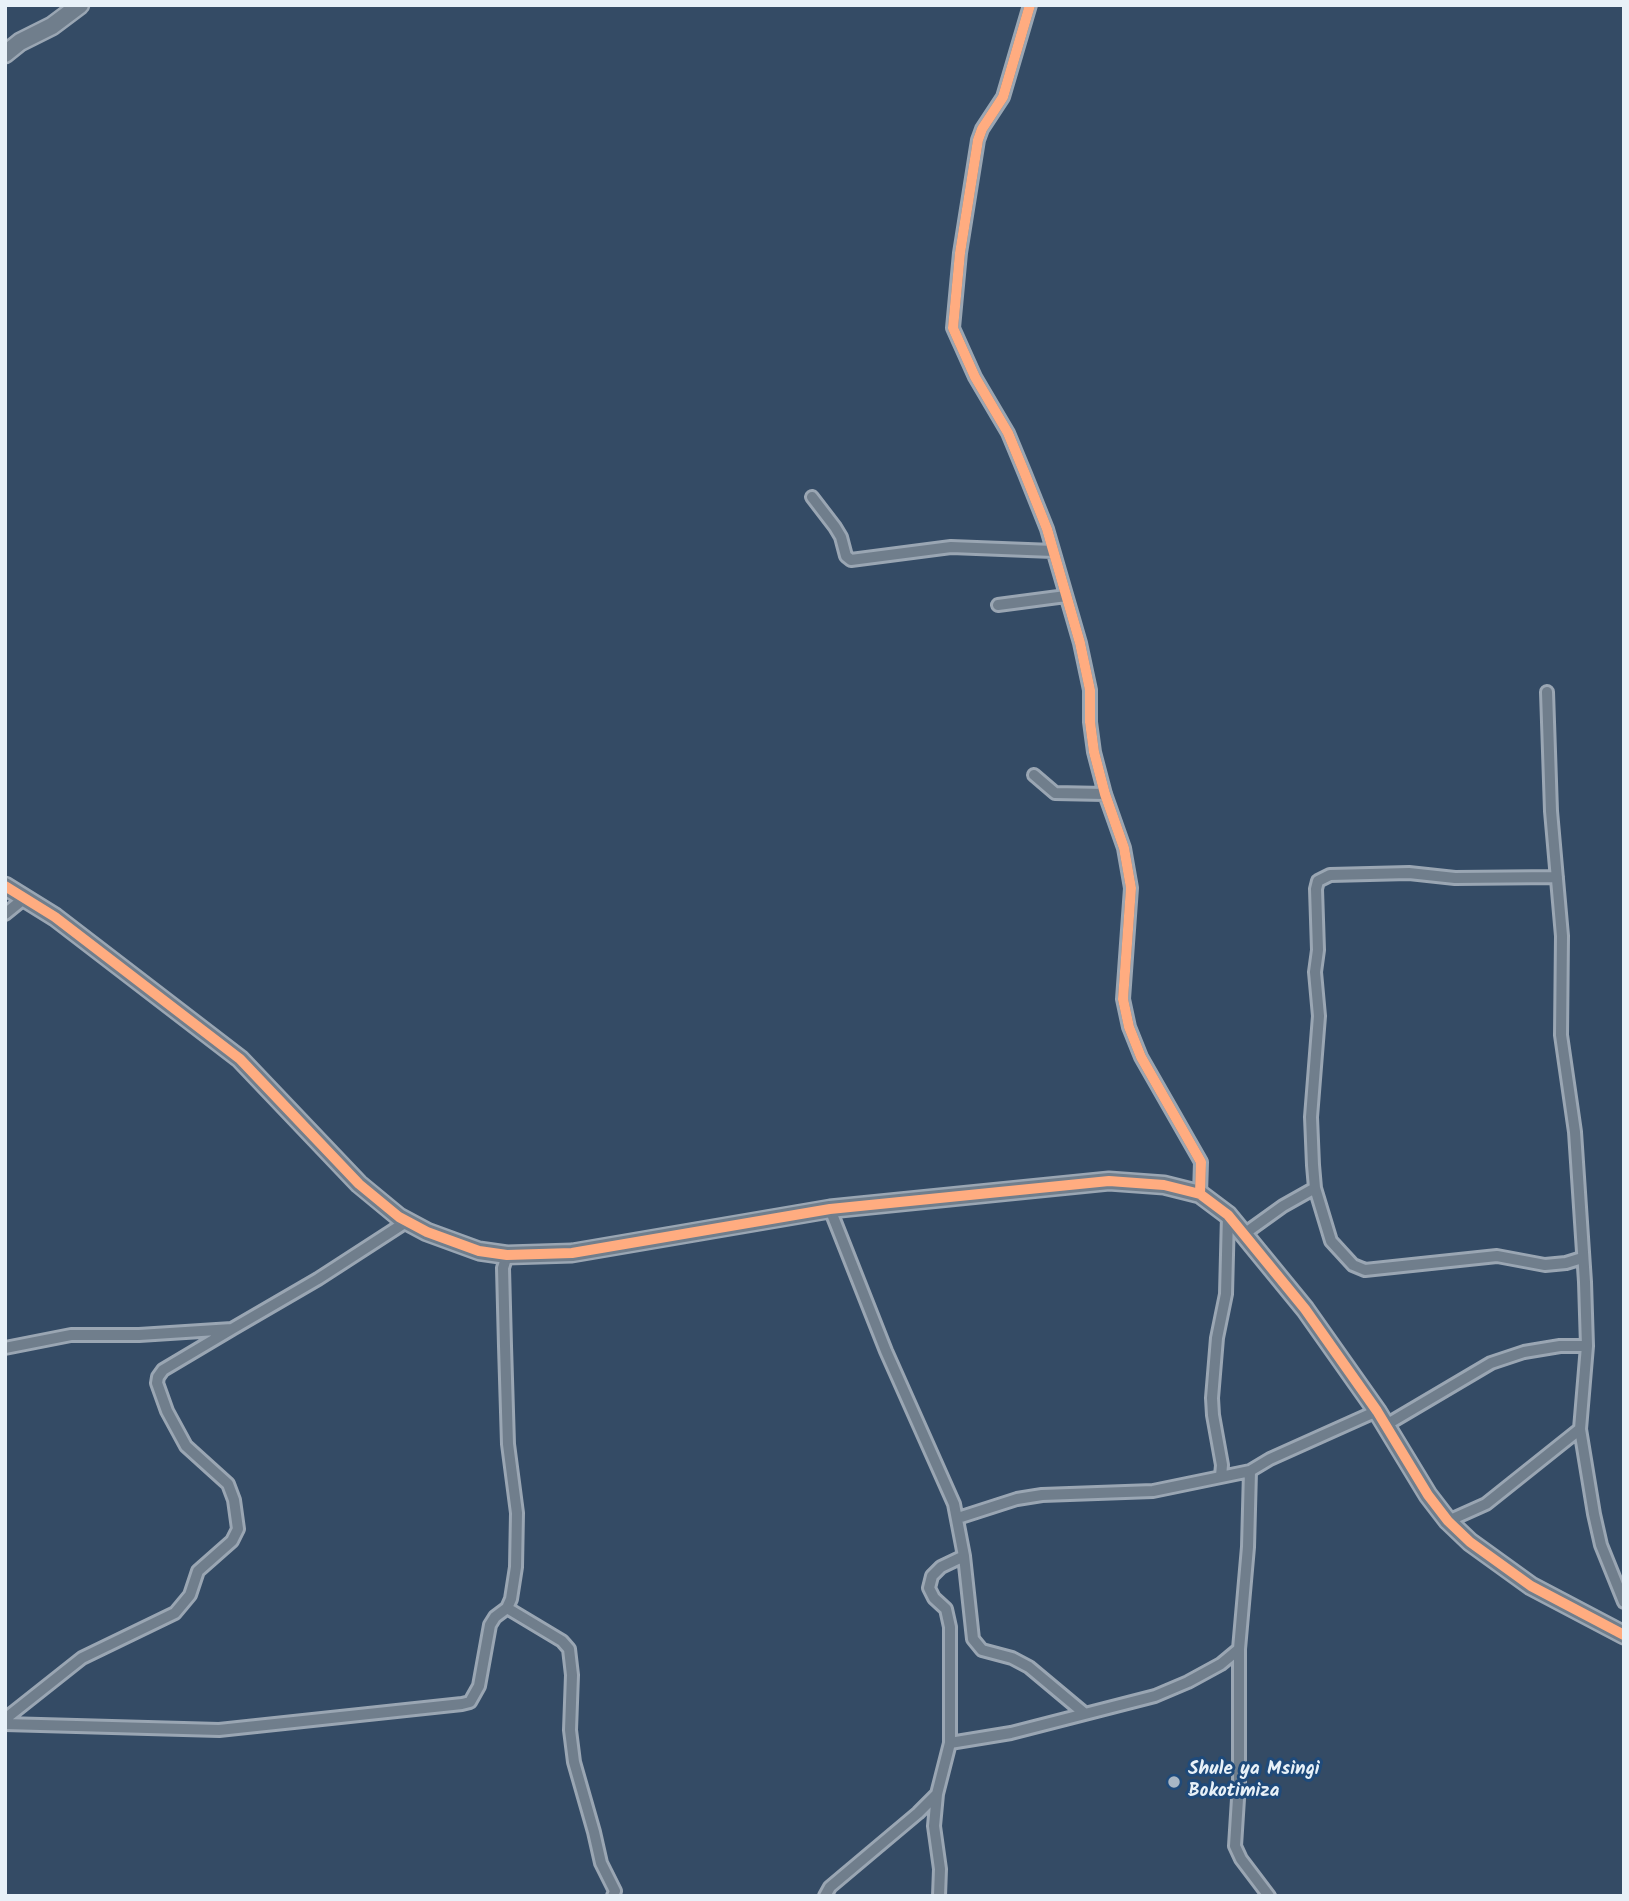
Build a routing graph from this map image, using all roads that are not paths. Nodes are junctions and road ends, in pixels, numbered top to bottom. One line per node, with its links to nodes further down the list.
1 (80, 5): 3 (street)
2 (1030, 5): 5 (street)
3 (5, 54)
4 (812, 497): 5 (street)
5 (1053, 551): 6 (street)
6 (1066, 596): 7 (street); 10 (street)
7 (998, 605)
8 (1547, 692): 11 (street)
9 (1034, 775): 10 (street)
10 (1105, 794): 16 (street)
11 (1557, 877): 15 (street); 22 (street)
12 (5, 886): 13 (street)
13 (26, 897): 14 (street); 19 (street)
14 (5, 914)
15 (1315, 1188): 20 (street); 22 (street)
16 (1200, 1194): 17 (street); 18 (street)
17 (830, 1209): 21 (street); 30 (street)
18 (1228, 1215): 20 (street); 29 (street)
19 (406, 1222): 21 (street); 23 (street)
20 (1244, 1234): 26 (street)
21 (507, 1255): 34 (street)
22 (1582, 1258): 24 (street)
23 (233, 1329): 25 (street); 38 (street)
24 (1587, 1346): 26 (street); 27 (street)
25 (5, 1348)
26 (1381, 1418): 28 (street); 31 (street)
27 (1580, 1429): 31 (street); 33 (street)
28 (1250, 1471): 29 (street); 36 (street)
29 (1221, 1476): 30 (street)
30 (958, 1518): 32 (street)
31 (1448, 1521): 35 (street)
32 (964, 1556): 37 (street); 40 (street)
33 (1624, 1602)
34 (507, 1608): 39 (street); 42 (street)
35 (1624, 1635)
36 (1239, 1650): 37 (street); 45 (street)
37 (1084, 1713): 40 (street)
38 (5, 1719)
39 (5, 1724)
40 (950, 1743): 41 (street)
41 (937, 1794): 43 (street); 44 (street)
42 (613, 1896)
43 (825, 1896)
44 (939, 1896)
45 (1269, 1896)

